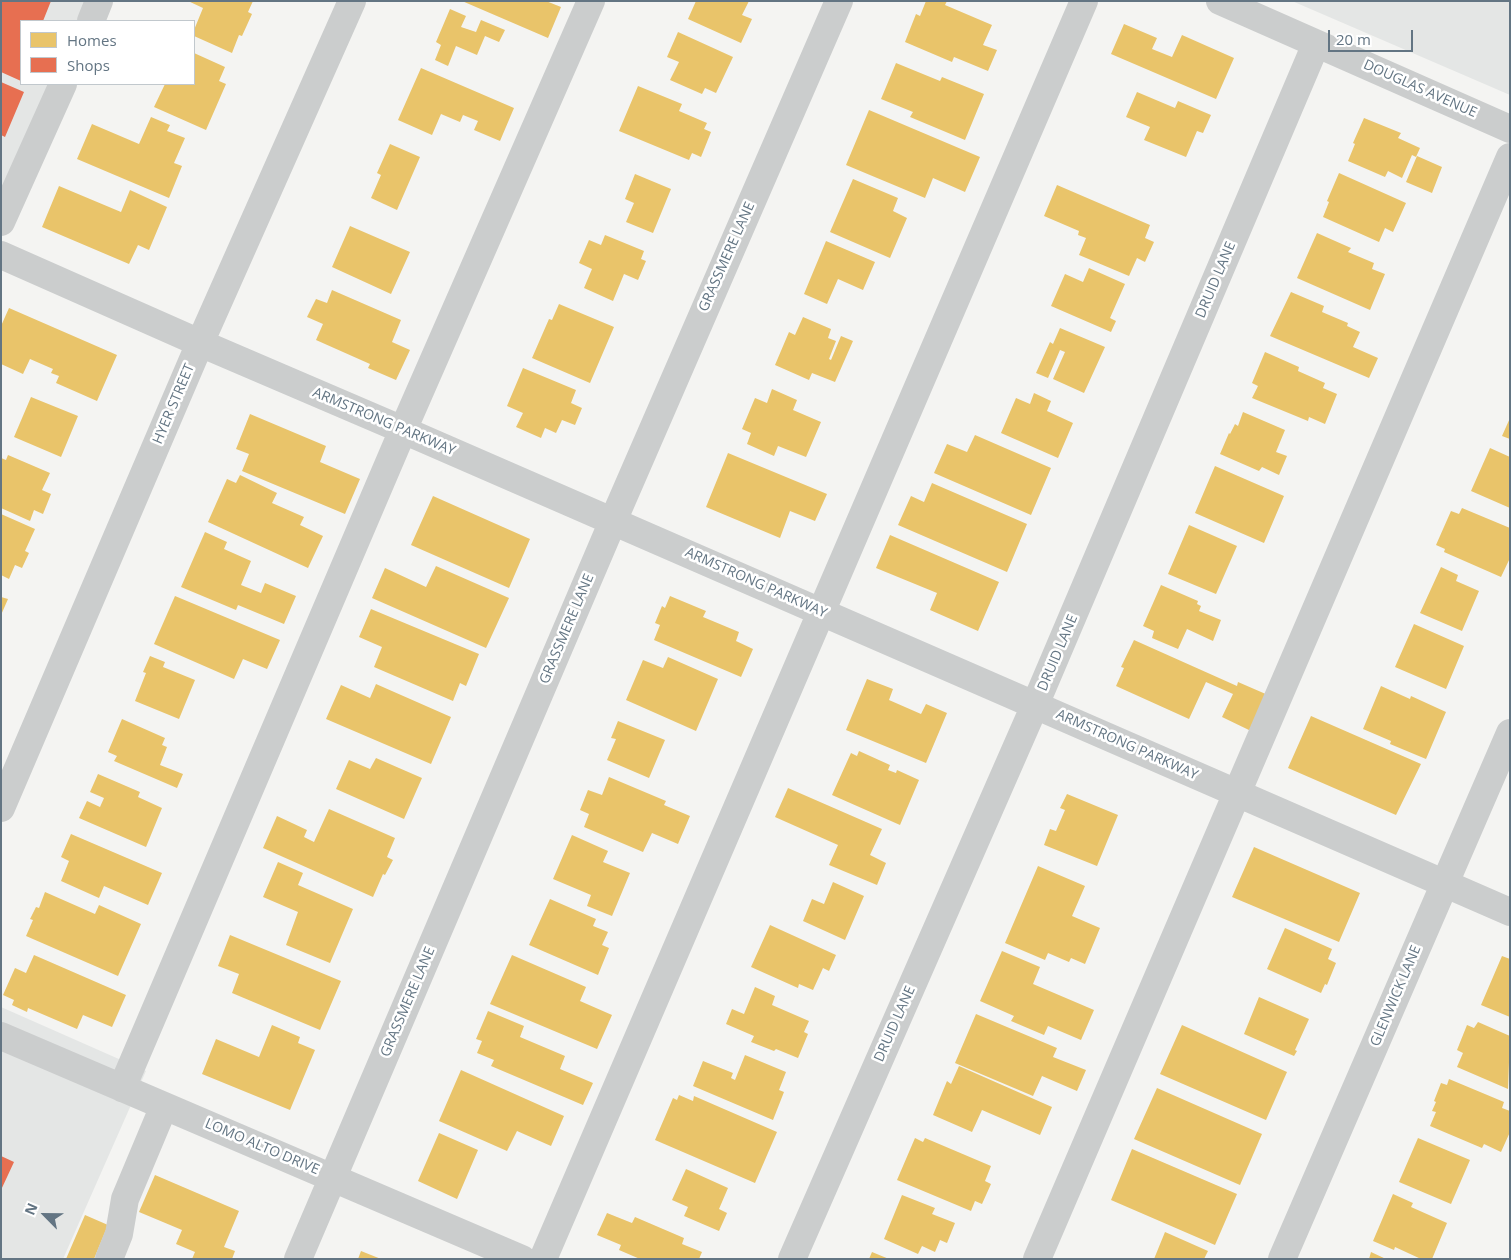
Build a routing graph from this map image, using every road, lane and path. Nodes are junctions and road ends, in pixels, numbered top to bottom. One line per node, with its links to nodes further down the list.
1 (100, 1): 7 (street)
2 (352, 1): 14 (street, HYER STREET)
3 (591, 1): 15 (street)
4 (839, 1): 16 (street, GRASSMERE LANE)
5 (1084, 1): 17 (street)
6 (1220, 1): 8 (street, DOUGLAS AVENUE)
7 (91, 20)
8 (1316, 44): 10 (street, DOUGLAS AVENUE); 18 (street, DRUID LANE)
9 (63, 85): 12 (street)
10 (1510, 129)
11 (1510, 157): 20 (street)
12 (1, 222)
13 (1, 255): 14 (street, ARMSTRONG PARKWAY)
14 (200, 343): 15 (street, ARMSTRONG PARKWAY); 21 (street, HYER STREET)
15 (403, 430): 16 (street, ARMSTRONG PARKWAY); 25 (street)
16 (613, 521): 17 (street, ARMSTRONG PARKWAY); 27 (street, GRASSMERE LANE)
17 (821, 612): 18 (street, ARMSTRONG PARKWAY); 32 (street)
18 (1036, 705): 20 (street, ARMSTRONG PARKWAY); 33 (street, DRUID LANE)
19 (1510, 733): 22 (street, GLENWICK LANE)
20 (1237, 793): 22 (street, ARMSTRONG PARKWAY); 34 (street)
21 (1, 808)
22 (1445, 883): 23 (street, ARMSTRONG PARKWAY); 35 (street, GLENWICK LANE)
23 (1510, 912)
24 (1, 1036): 25 (street, LOMO ALTO DRIVE)
25 (122, 1088): 26 (street, LOMO ALTO DRIVE)
26 (164, 1106): 27 (street, LOMO ALTO DRIVE); 29 (street)
27 (332, 1177): 28 (street, LOMO ALTO DRIVE); 30 (street, GRASSMERE LANE)
28 (493, 1253): 31 (street, LOMO ALTO DRIVE)
29 (109, 1259)
30 (298, 1259)
31 (522, 1259)
32 (543, 1259)
33 (792, 1259)
34 (1037, 1259)
35 (1282, 1259)

